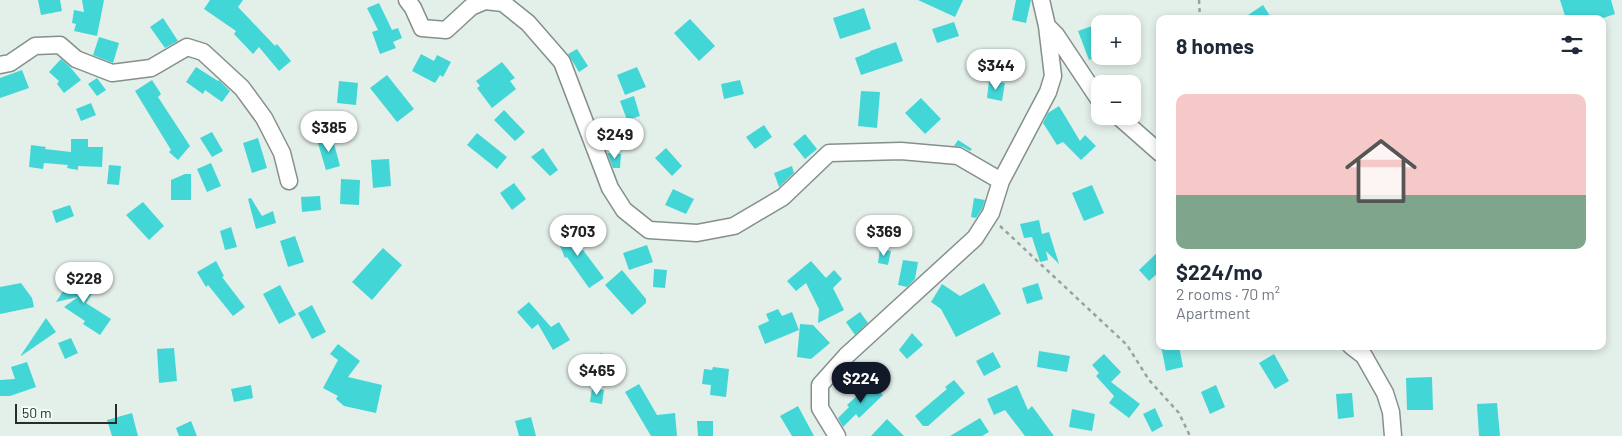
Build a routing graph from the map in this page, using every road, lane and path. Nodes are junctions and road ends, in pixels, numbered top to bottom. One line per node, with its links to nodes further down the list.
1 (407, 0): 11 (street)
2 (1041, 0): 5 (street)
3 (1199, 0): 4 (path)
4 (1200, 15)
5 (1047, 26): 7 (street); 11 (street)
6 (0, 65): 10 (street)
7 (1091, 88)
8 (1128, 125): 9 (street)
9 (1156, 149)
10 (289, 180)
11 (1001, 181): 12 (street)
12 (990, 213): 14 (street); 15 (path)
13 (1356, 350): 16 (street)
14 (837, 436)
15 (1190, 436)
16 (1393, 436)

